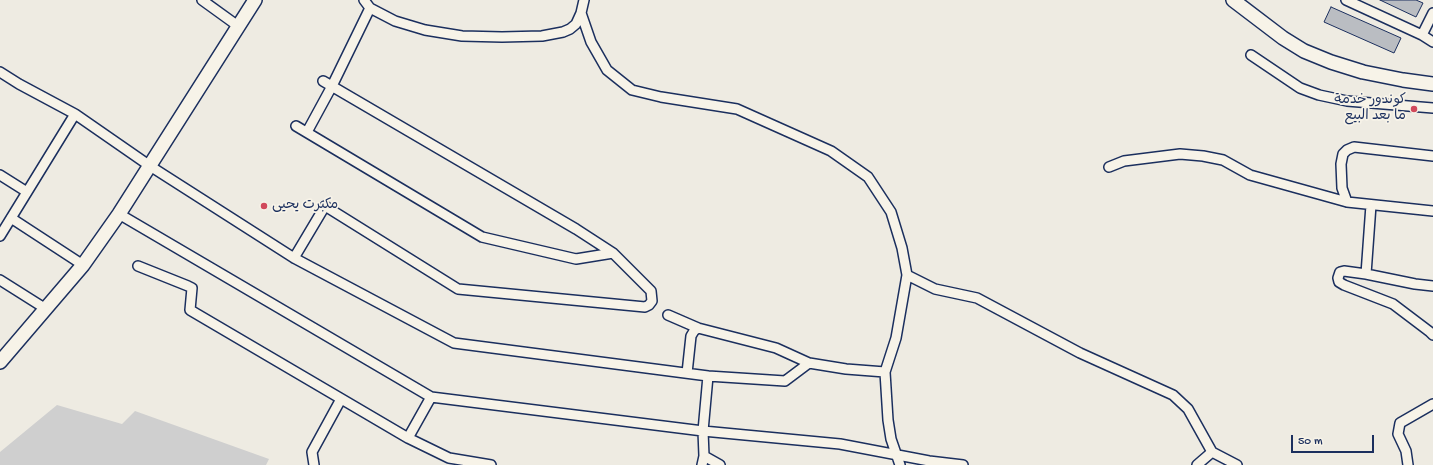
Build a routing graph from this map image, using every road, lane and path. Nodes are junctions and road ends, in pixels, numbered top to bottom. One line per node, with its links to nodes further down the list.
1 (202, 0): 10 (street)
2 (255, 0): 10 (street)
3 (364, 0): 7 (street)
4 (584, 0): 8 (street)
5 (1233, 0): 16 (street)
6 (1346, 0): 11 (street)
7 (370, 8): 8 (street); 17 (street)
8 (581, 13): 38 (street)
9 (1433, 13): 11 (street)
10 (238, 26): 23 (street)
11 (1422, 35): 12 (street)
12 (1433, 42)
13 (1251, 55): 18 (street)
14 (0, 72): 19 (street)
15 (323, 81): 17 (street)
16 (1433, 84)
17 (332, 86): 21 (street); 33 (street)
18 (1433, 108)
19 (74, 114): 23 (street); 26 (street)
20 (296, 126): 21 (street)
21 (307, 132): 33 (street)
22 (1433, 156): 27 (street)
23 (150, 166): 30 (street); 34 (street)
24 (1109, 167): 27 (street)
25 (0, 175): 26 (street)
26 (27, 192): 31 (street)
27 (1347, 202): 28 (street)
28 (1372, 205): 29 (street); 37 (street)
29 (1433, 211)
30 (119, 214): 35 (street); 50 (street)
31 (11, 218): 32 (street); 35 (street)
32 (0, 236)
33 (613, 253): 34 (street)
34 (294, 258): 48 (street)
35 (83, 265): 41 (street)
36 (138, 266): 51 (street)
37 (1366, 274): 40 (street); 44 (street)
38 (907, 275): 47 (street); 55 (street)
39 (0, 280): 41 (street)
40 (1433, 286)
41 (46, 309): 45 (street)
42 (668, 315): 43 (street)
43 (698, 328): 46 (street); 48 (street)
44 (1433, 335)
45 (0, 362)
46 (809, 363): 47 (street); 49 (street)
47 (885, 372): 56 (street)
48 (687, 373): 49 (street)
49 (708, 376): 53 (street)
50 (431, 397): 53 (street); 54 (street)
51 (341, 399): 54 (street); 58 (street)
52 (1433, 404): 65 (street)
53 (703, 431): 56 (street); 57 (street)
54 (408, 438): 59 (street)
55 (1212, 452): 63 (street); 64 (street)
56 (897, 455): 61 (street); 62 (street)
57 (703, 460): 60 (street)
58 (314, 465)
59 (491, 465)
60 (720, 465)
61 (900, 465)
62 (963, 465)
63 (1197, 465)
64 (1237, 465)
65 (1408, 465)

